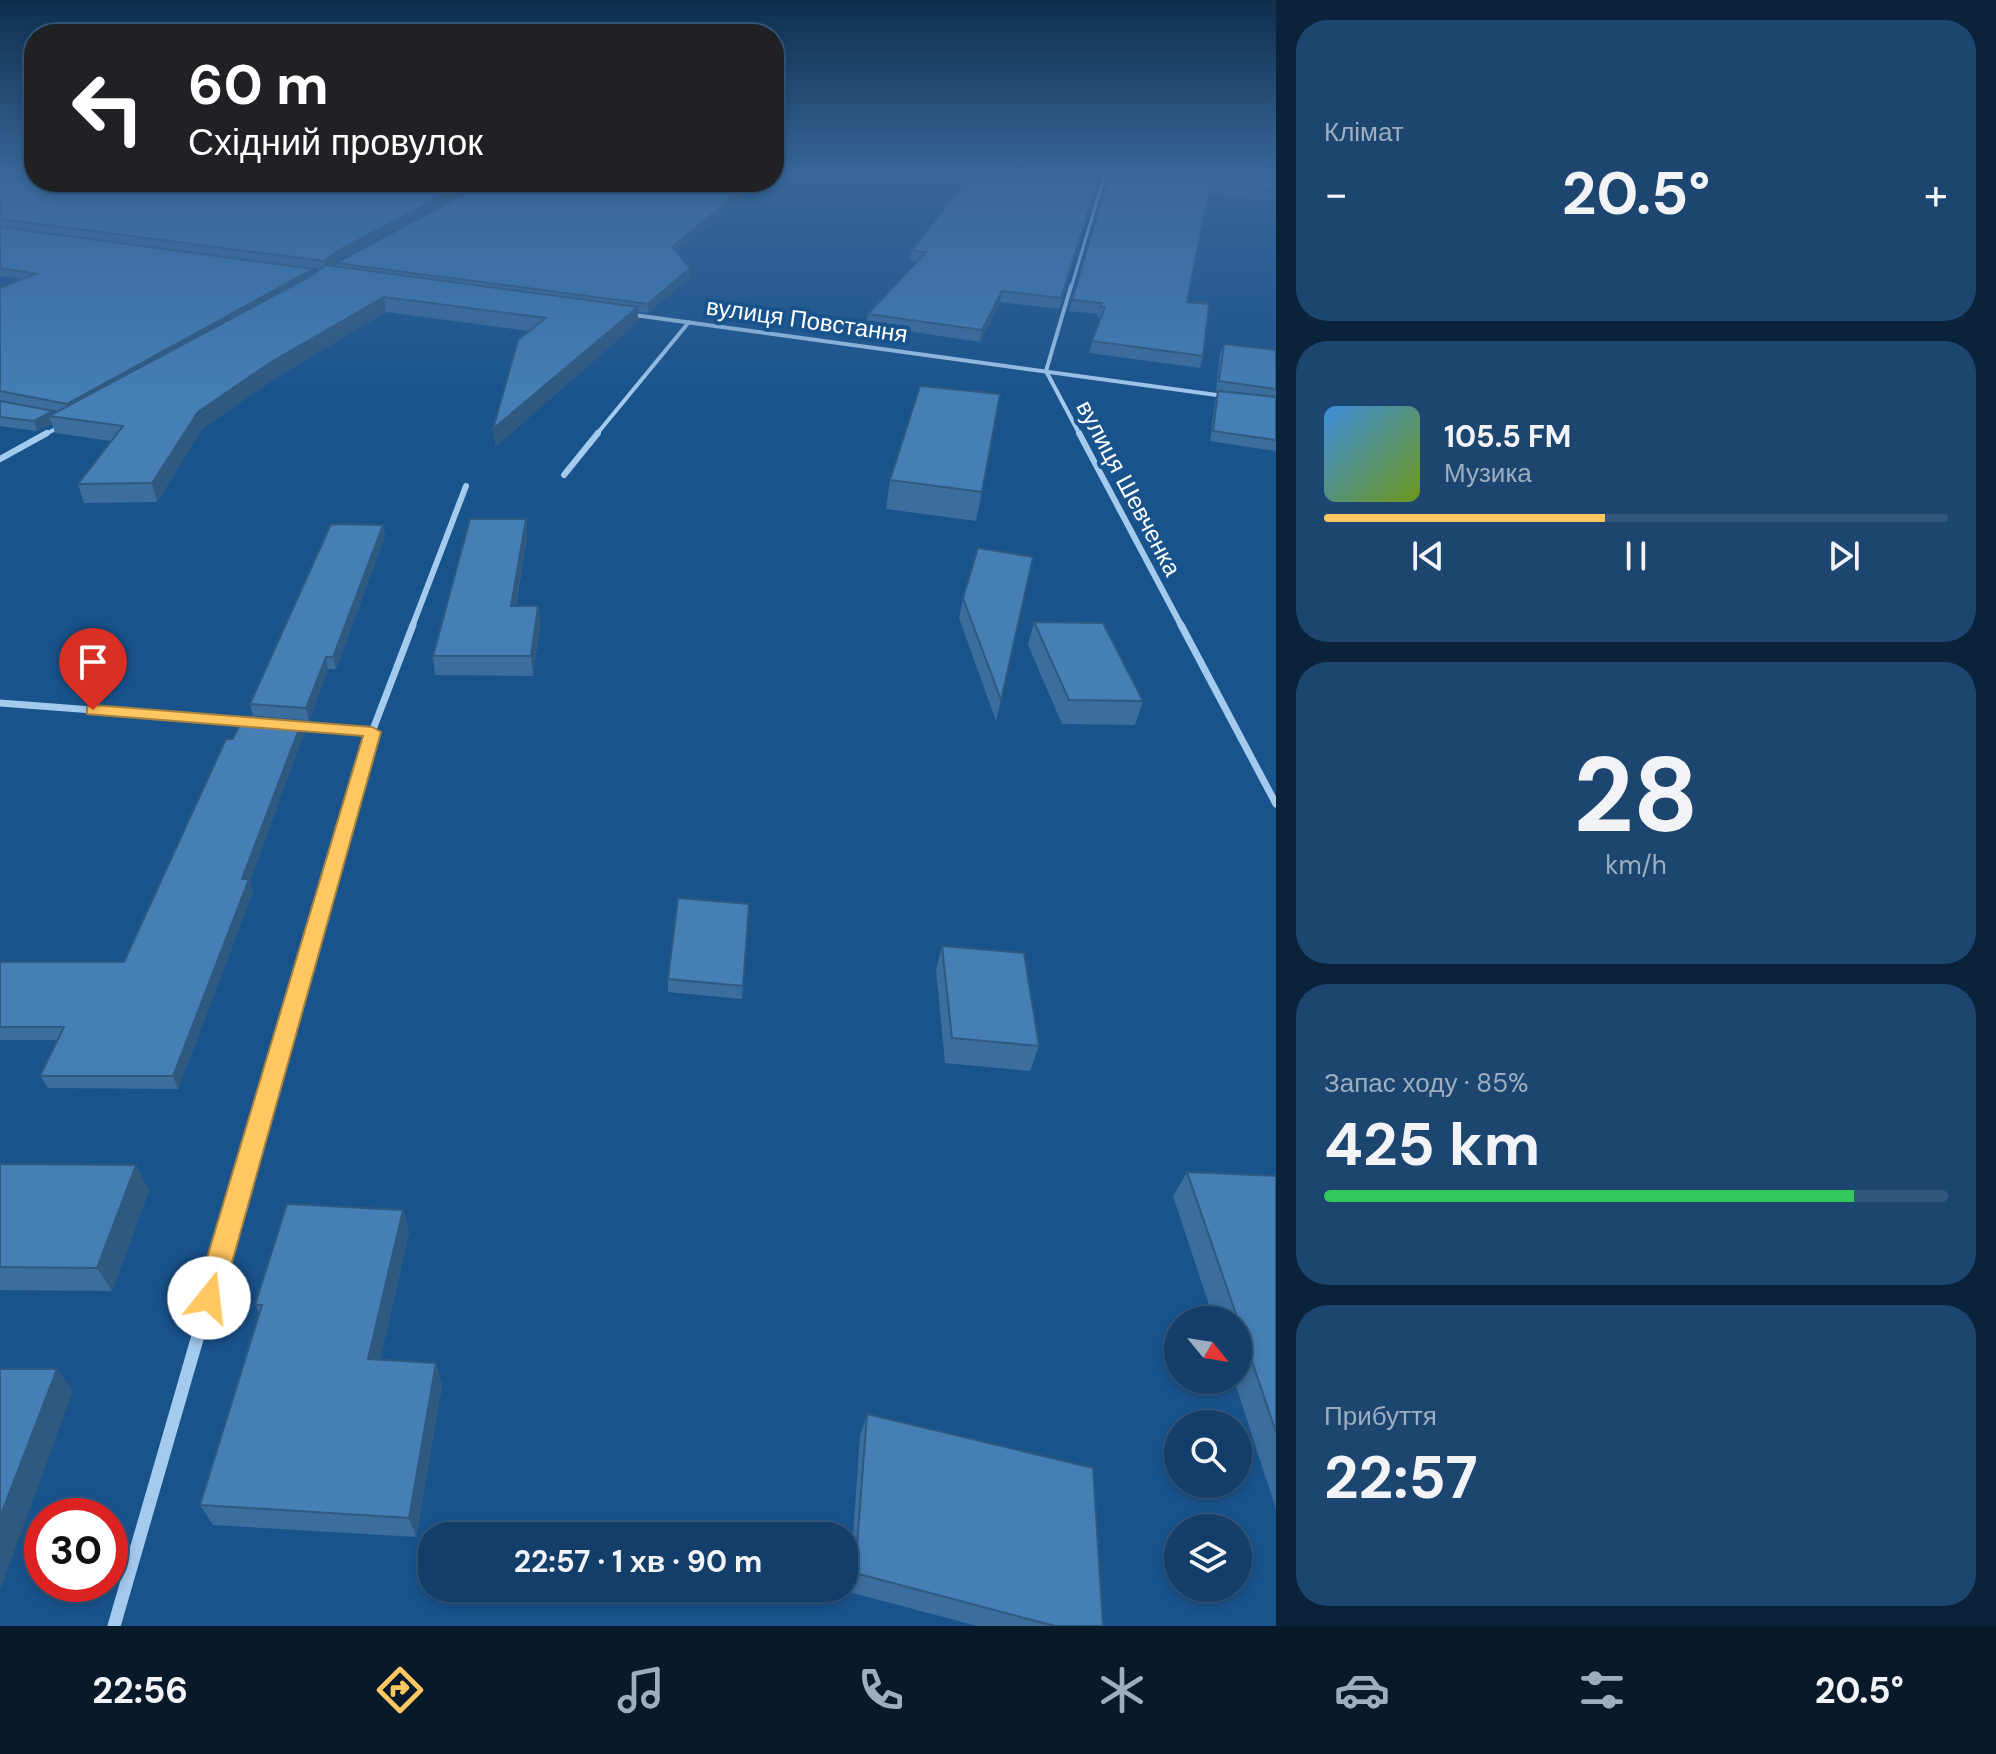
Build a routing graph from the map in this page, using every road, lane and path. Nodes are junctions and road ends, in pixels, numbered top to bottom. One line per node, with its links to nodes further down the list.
1 (1082, 250): 4 (street)
2 (626, 314): 3 (street, вулиця Повстання)
3 (689, 322): 4 (street, вулиця Повстання); 8 (street)
4 (1046, 371): 5 (street, вулиця Повстання); 14 (street, вулиця Шевченка)
5 (1230, 397)
6 (58, 417): 7 (street)
7 (0, 459)
8 (564, 475)
9 (466, 486): 13 (street)
10 (0, 703): 11 (street)
11 (264, 723)
12 (279, 724): 13 (street)
13 (372, 732): 15 (street)
14 (1276, 804)
15 (114, 1626)

